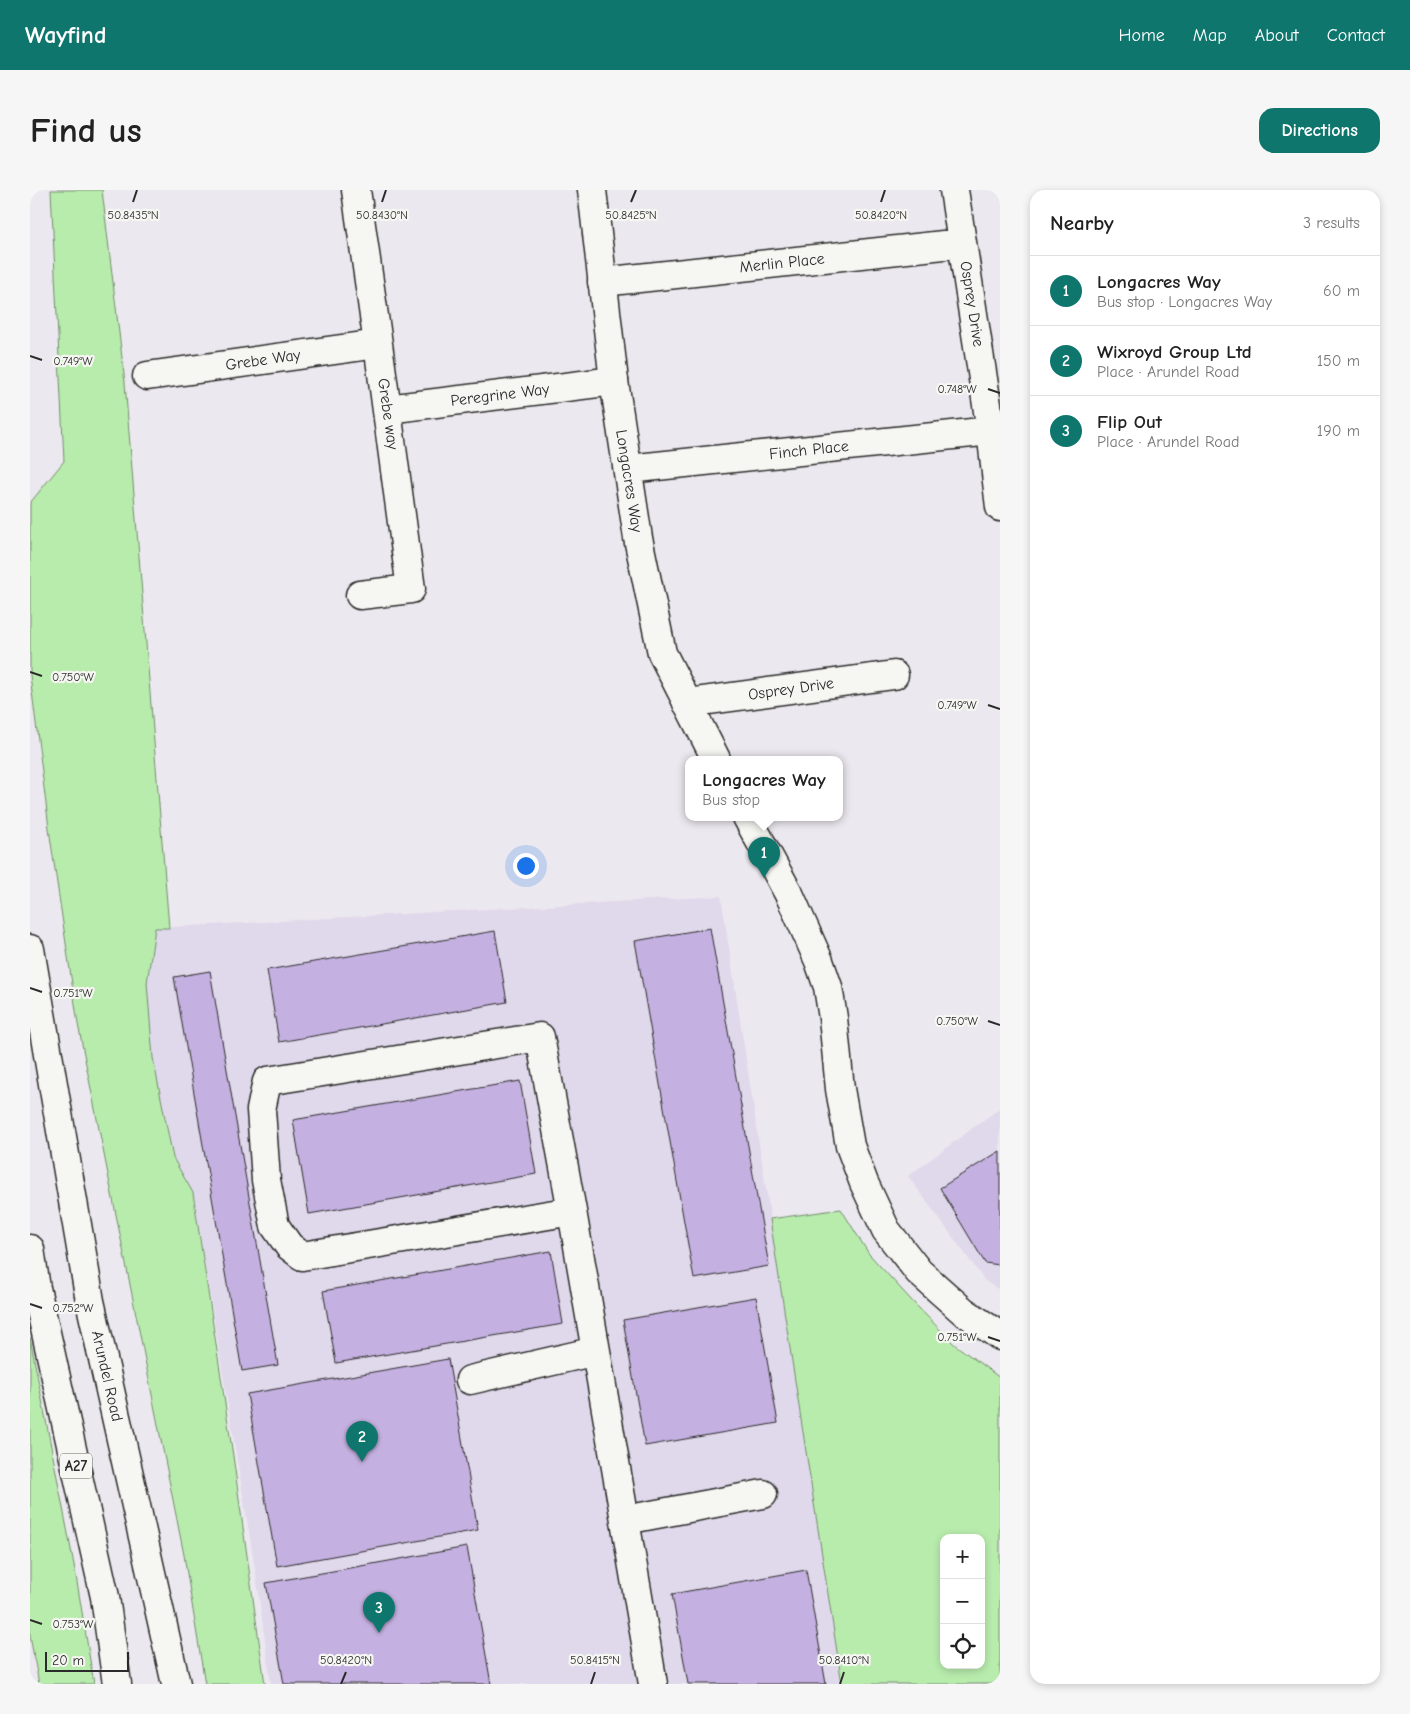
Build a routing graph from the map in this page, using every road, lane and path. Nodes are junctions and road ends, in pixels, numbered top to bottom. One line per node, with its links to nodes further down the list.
1 (356, 190): 6 (main road, Grebe way)
2 (592, 190): 5 (main road, Longacres Way)
3 (954, 190): 4 (main road, Osprey Drive)
4 (962, 243): 5 (main road, Merlin Place); 10 (main road, Osprey Drive)
5 (602, 282): 8 (main road, Longacres Way)
6 (378, 344): 7 (main road, Grebe Way); 9 (main road, Grebe way)
7 (147, 376)
8 (614, 381): 9 (main road, Peregrine Way); 11 (main road, Longacres Way)
9 (387, 409): 13 (main road, Grebe way)
10 (992, 431): 11 (main road, Finch Place); 12 (main road, Osprey Drive)
11 (628, 469): 15 (main road, Longacres Way)
12 (1000, 507)
13 (360, 595)
14 (894, 675): 15 (main road, Osprey Drive)
15 (687, 703): 16 (main road, Longacres Way)
16 (714, 756)
17 (749, 821): 21 (main road)
18 (30, 949): 27 (main road, Arundel Road)
19 (572, 1211): 19 (main road); 22 (main road)
20 (30, 1249): 26 (main road, A27)
21 (1000, 1336)
22 (596, 1351): 23 (main road); 25 (main road)
23 (470, 1380)
24 (763, 1494): 25 (main road)
25 (625, 1520): 28 (main road)
26 (117, 1684)
27 (176, 1684)
28 (653, 1684)

